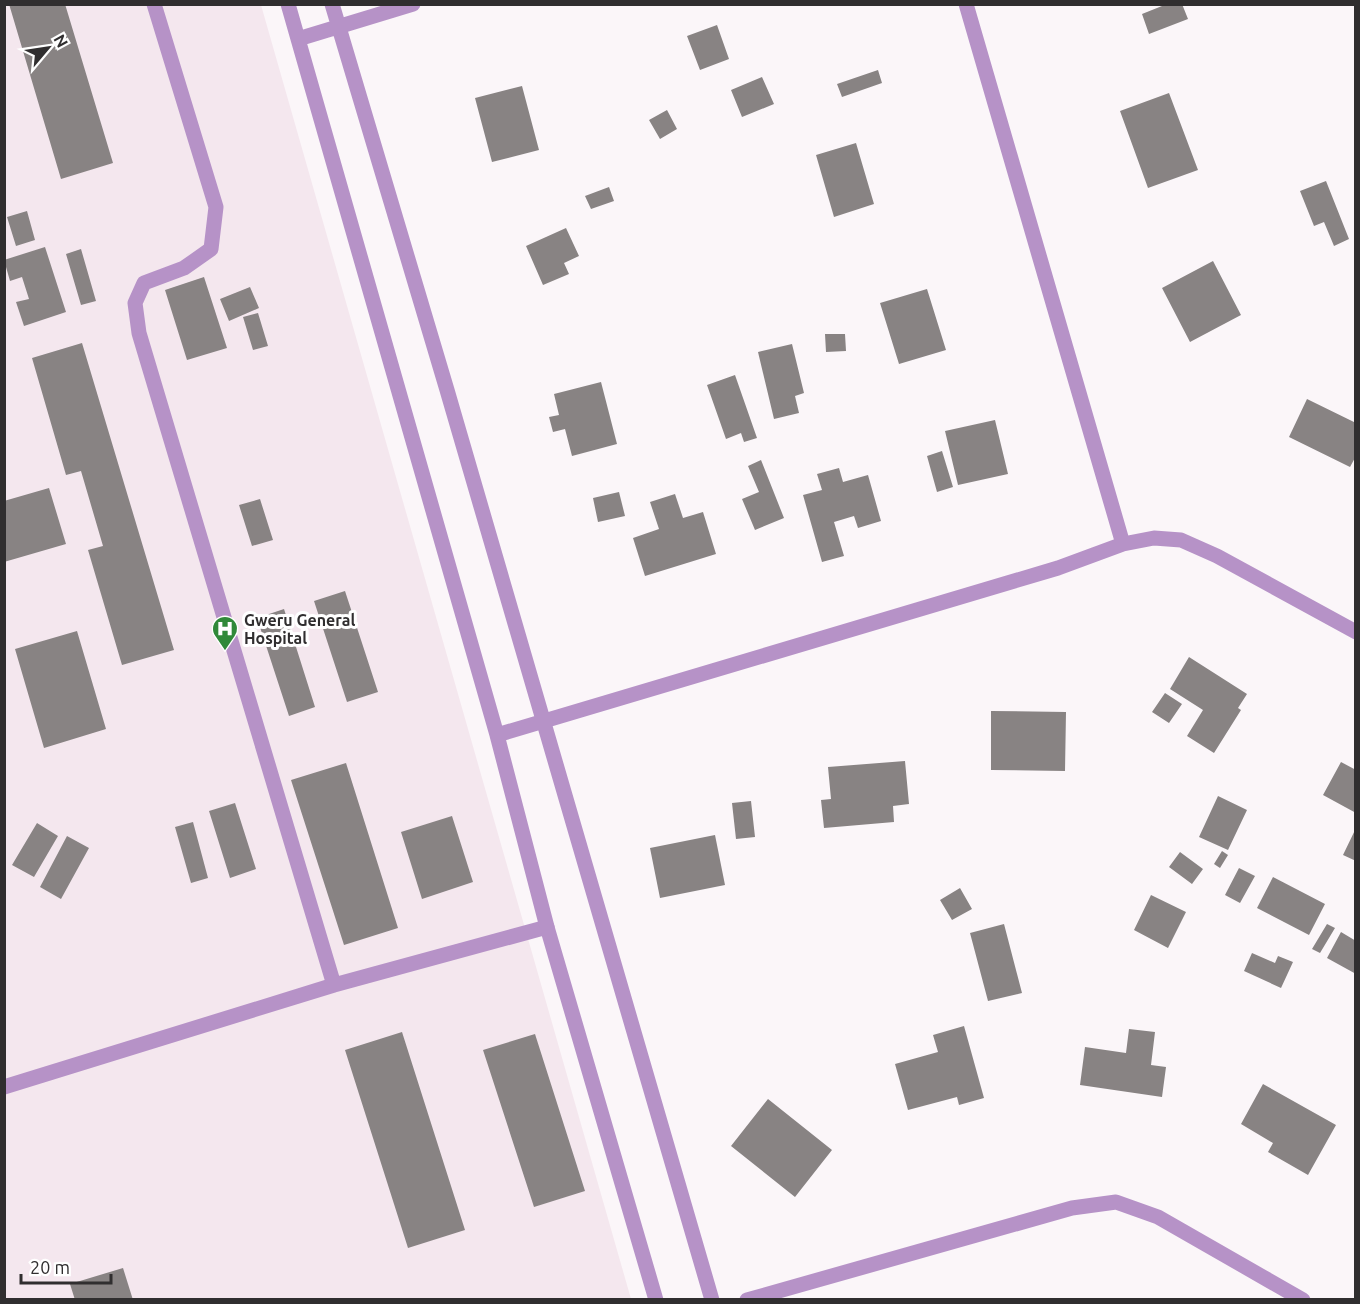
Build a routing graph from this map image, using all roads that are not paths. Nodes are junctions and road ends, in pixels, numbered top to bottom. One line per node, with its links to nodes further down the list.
1 (154, 4): 13 (street)
2 (288, 4): 7 (street)
3 (332, 4): 6 (street)
4 (413, 4): 6 (street)
5 (966, 4): 8 (street)
6 (339, 26): 7 (street); 10 (street)
7 (298, 39): 11 (street)
8 (1123, 544): 9 (street); 10 (street)
9 (1356, 632)
10 (542, 722): 11 (street); 16 (street)
11 (497, 735): 12 (street)
12 (547, 927): 13 (street); 15 (street)
13 (334, 985): 14 (street)
14 (4, 1087)
15 (656, 1299)
16 (712, 1299)
17 (747, 1299): 18 (street)
18 (1303, 1299)

